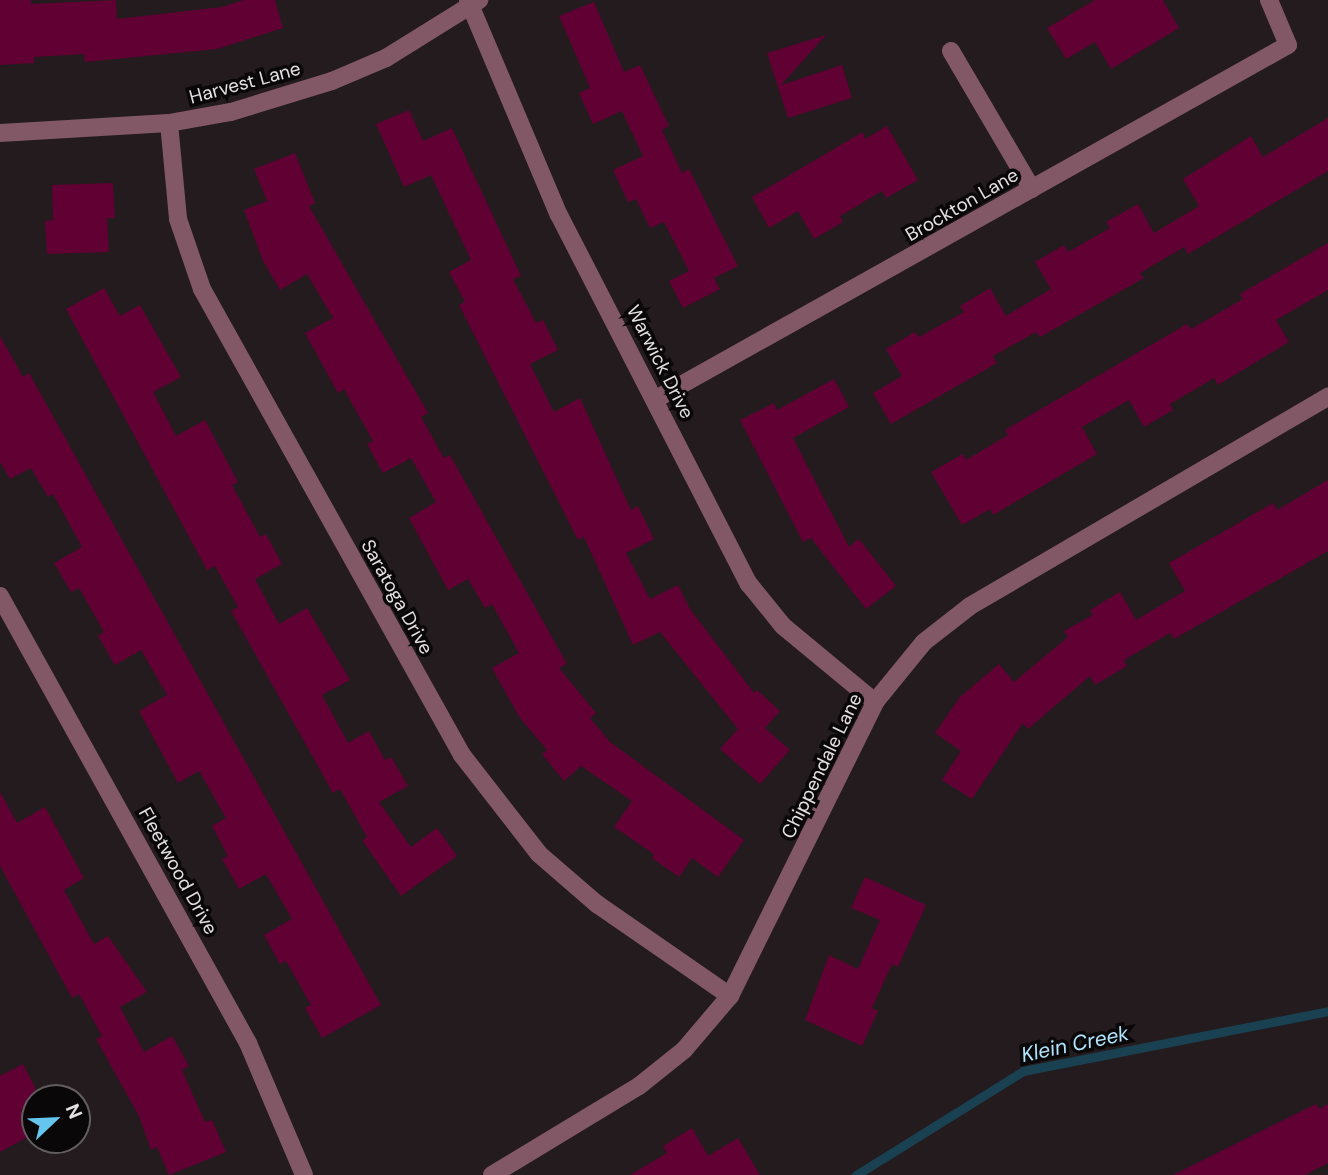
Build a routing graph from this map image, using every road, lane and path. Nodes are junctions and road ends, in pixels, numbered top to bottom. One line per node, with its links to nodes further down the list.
1 (1269, 0): 6 (street, Brockton Lane)
2 (472, 2): 4 (street, Harvest Lane); 8 (street, Warwick Drive)
3 (951, 51): 6 (street)
4 (169, 123): 5 (street, Harvest Lane); 11 (street, Saratoga Drive)
5 (0, 133)
6 (1032, 189): 8 (street, Brockton Lane)
7 (1328, 397): 10 (street, Chippendale Lane)
8 (656, 399): 10 (street, Warwick Drive)
9 (0, 596): 12 (street, Fleetwood Drive)
10 (874, 702): 11 (street, Chippendale Lane)
11 (730, 996): 13 (street, Chippendale Lane)
12 (304, 1175)
13 (492, 1175)

